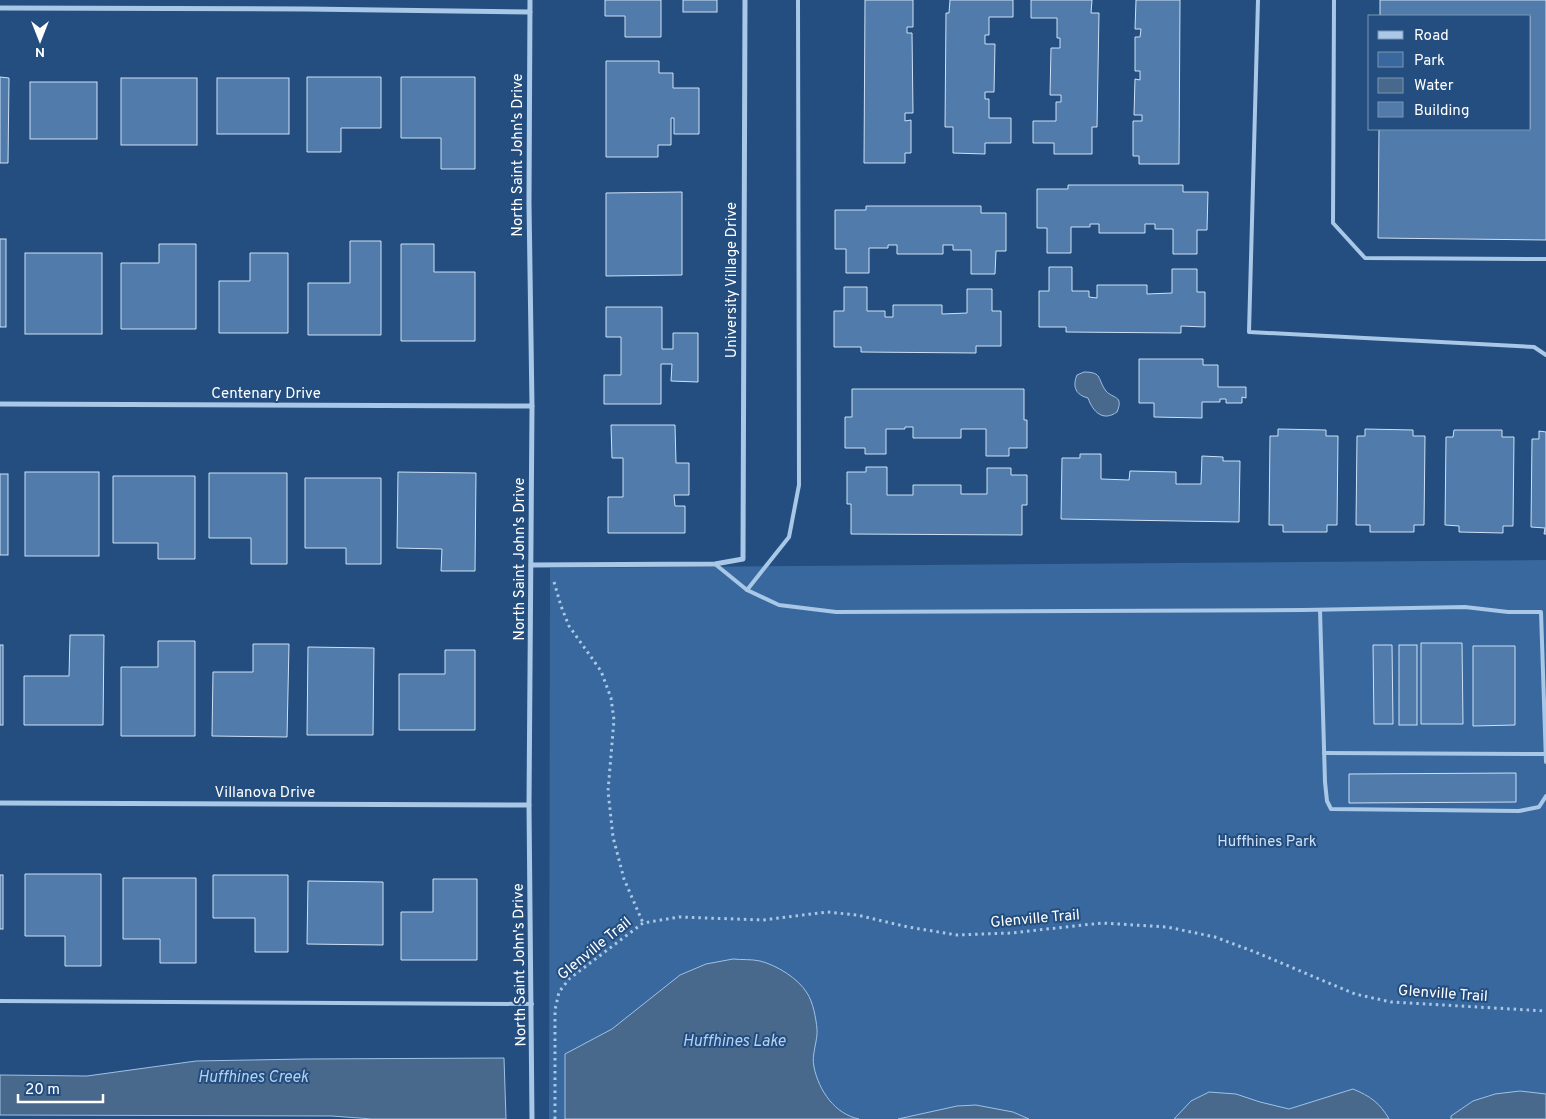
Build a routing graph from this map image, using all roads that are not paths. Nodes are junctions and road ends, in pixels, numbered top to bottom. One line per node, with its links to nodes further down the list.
1 (530, 0): 7 (street, North Saint John's Drive)
2 (745, 0): 12 (street, University Village Drive)
3 (798, 0): 14 (lane)
4 (1258, 0): 9 (lane)
5 (1334, 0): 8 (lane)
6 (0, 8): 7 (street)
7 (530, 12): 11 (street, North Saint John's Drive)
8 (1546, 258)
9 (1546, 355)
10 (0, 404): 11 (street, Centenary Drive)
11 (532, 406): 13 (street, North Saint John's Drive)
12 (716, 564): 13 (street); 14 (lane)
13 (532, 565): 22 (street, North Saint John's Drive)
14 (747, 590): 15 (lane)
15 (1320, 610): 16 (lane); 17 (lane)
16 (1544, 612): 18 (lane)
17 (1324, 753): 18 (lane); 20 (lane)
18 (1546, 754): 19 (lane)
19 (1546, 762)
20 (1546, 796)
21 (0, 803): 22 (street, Villanova Drive)
22 (529, 805): 24 (street, North Saint John's Drive)
23 (0, 1001): 24 (lane)
24 (532, 1004): 25 (street, North Saint John's Drive)
25 (532, 1119)

